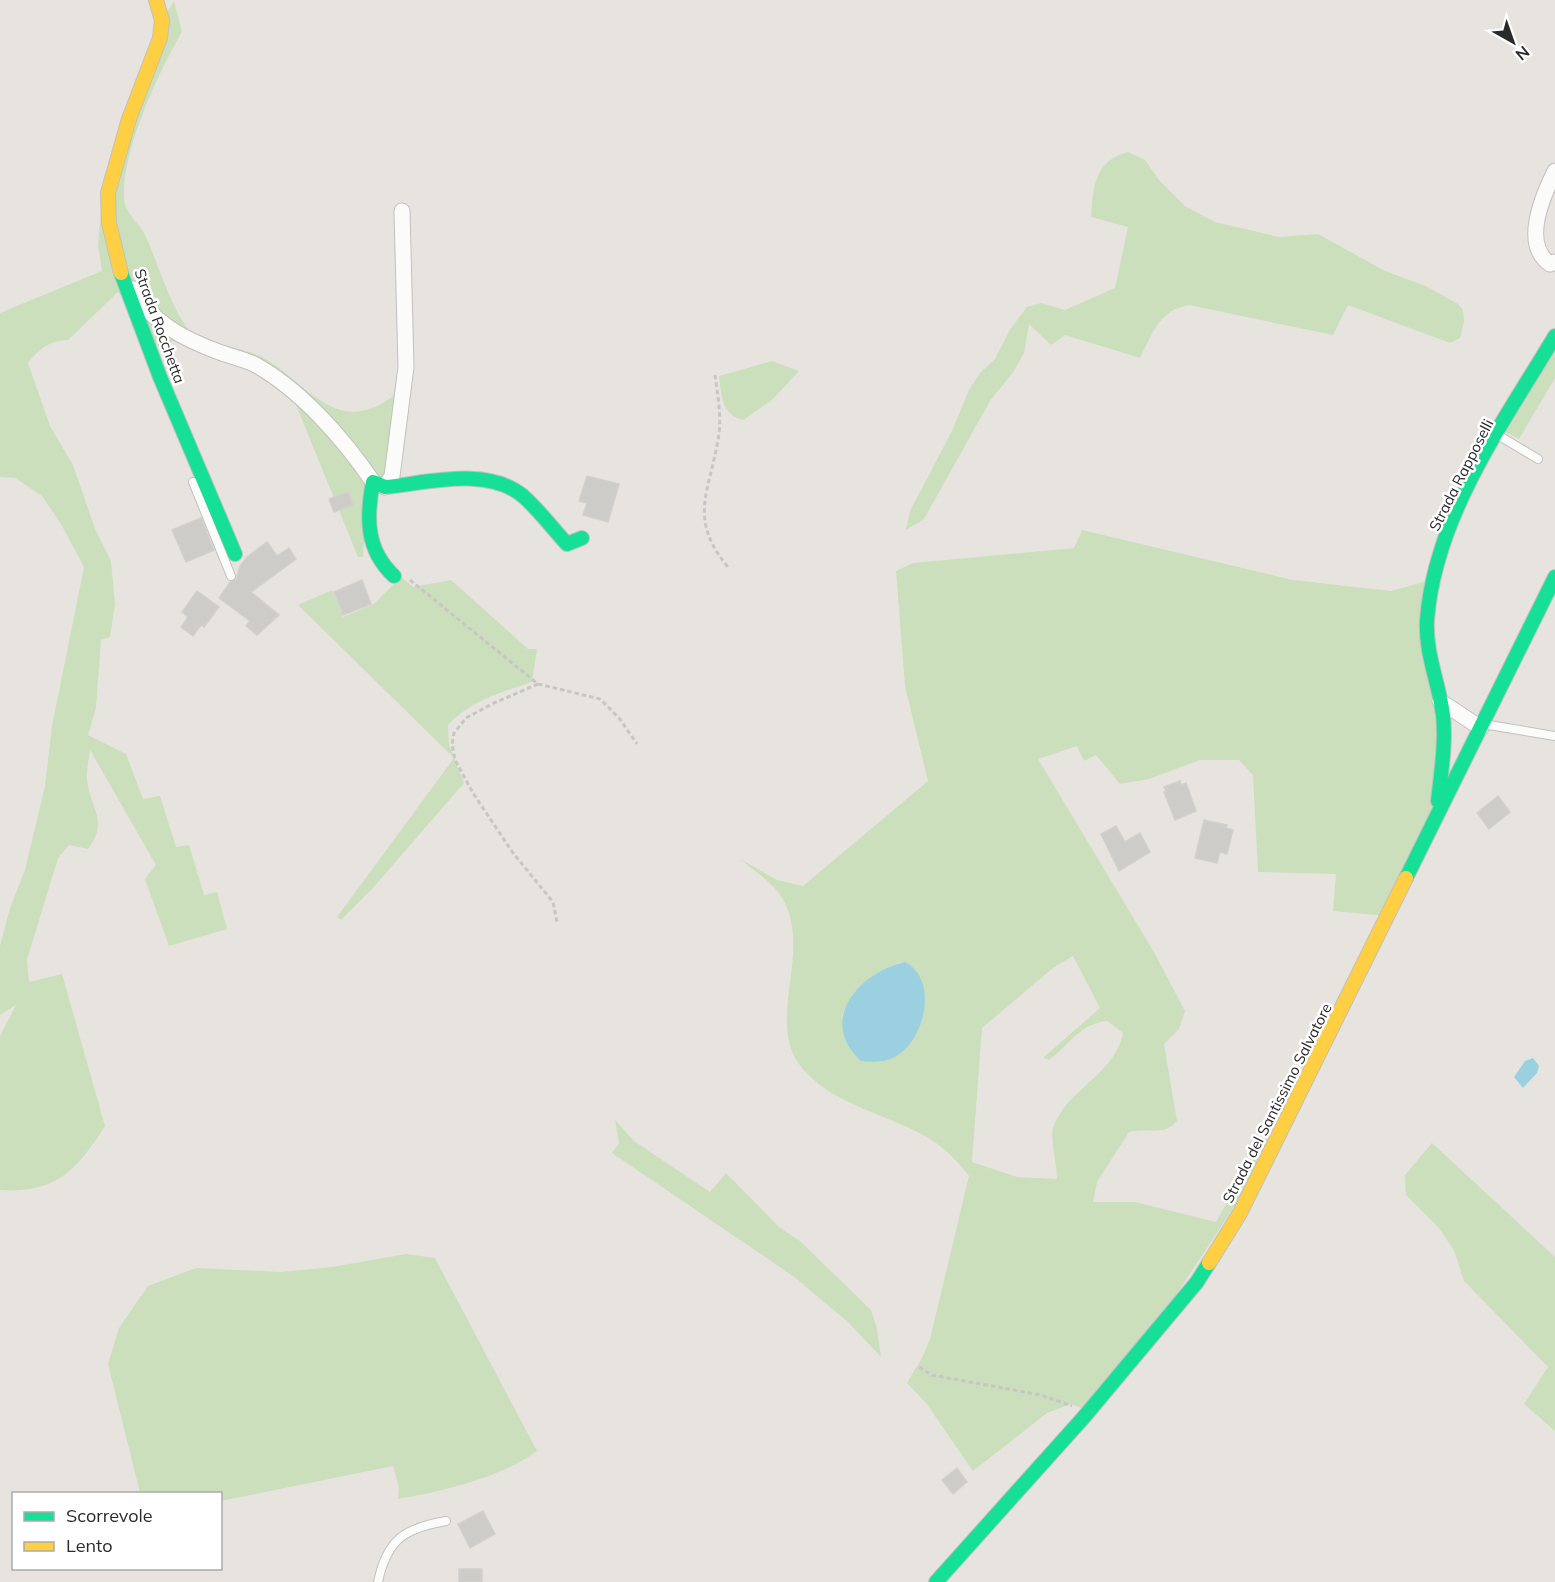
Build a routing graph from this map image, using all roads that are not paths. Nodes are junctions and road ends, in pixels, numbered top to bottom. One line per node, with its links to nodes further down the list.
1 (156, 0): 4 (street, Strada Rocchetta)
2 (1555, 171): 5 (street)
3 (402, 211): 14 (street)
4 (120, 262): 6 (street, Strada Rocchetta); 14 (street)
5 (1555, 262)
6 (123, 284): 7 (lane); 16 (street, Strada Rocchetta)
7 (125, 314)
8 (1555, 336): 11 (street, Strada Rapposelli)
9 (138, 347): 10 (lane)
10 (169, 423)
11 (1498, 435): 12 (lane); 20 (street, Strada Rapposelli)
12 (1538, 459)
13 (191, 478): 17 (lane)
14 (379, 484): 15 (street); 18 (street)
15 (582, 538)
16 (235, 554)
17 (231, 576)
18 (394, 576)
19 (1555, 577): 21 (street, Strada del Santissimo Salvatore)
20 (1440, 701): 21 (street); 23 (street, Strada Rapposelli)
21 (1482, 726): 22 (lane); 23 (street, Strada del Santissimo Salvatore)
22 (1555, 736)
23 (1436, 817): 26 (street, Strada del Santissimo Salvatore)
24 (447, 1521): 25 (lane)
25 (378, 1582)
26 (936, 1582)

